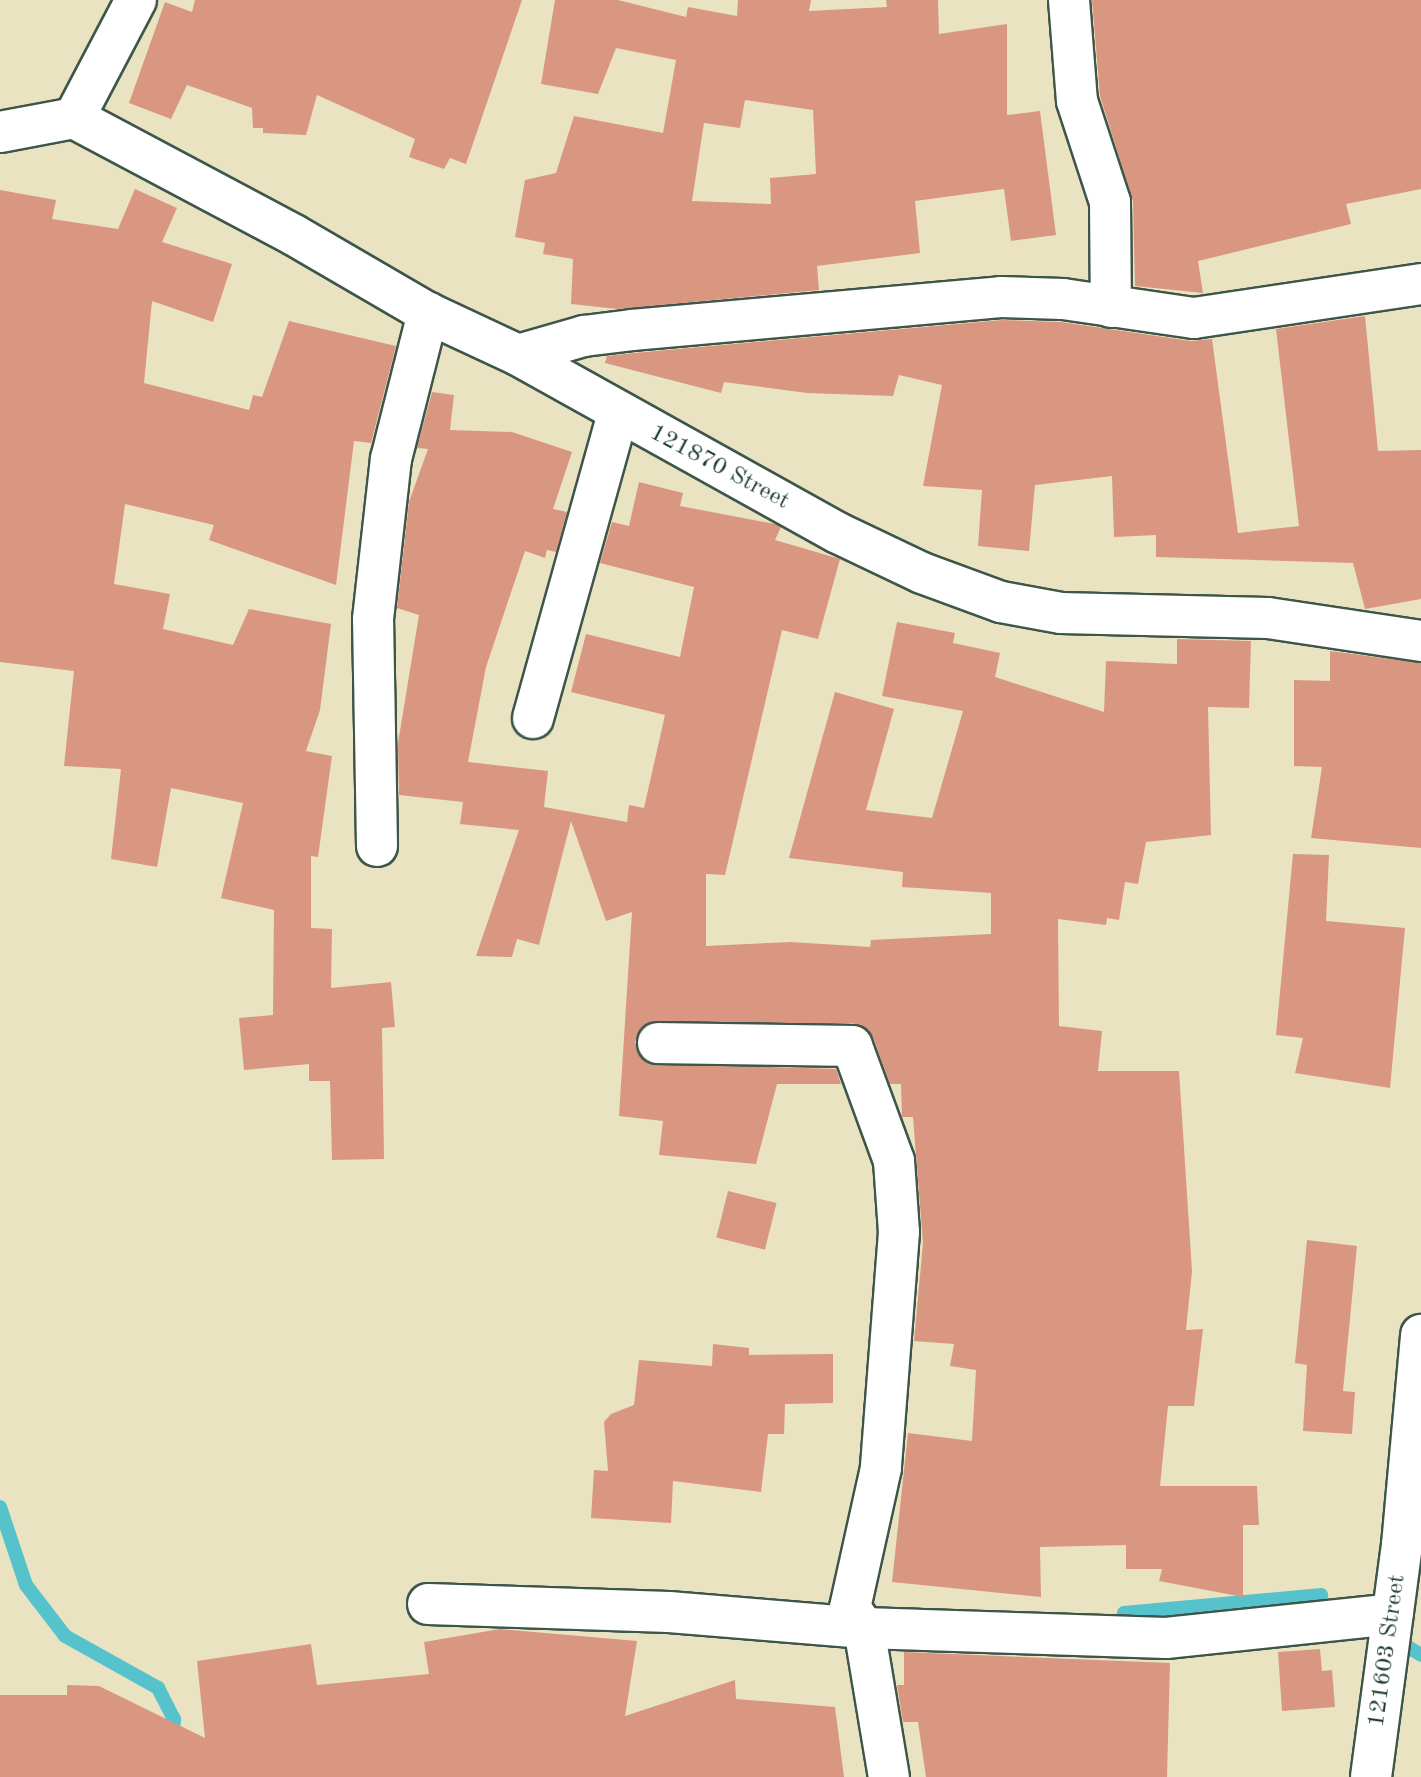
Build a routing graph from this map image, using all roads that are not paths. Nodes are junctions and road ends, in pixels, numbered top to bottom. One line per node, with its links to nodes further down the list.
1 (136, 0): 3 (street)
2 (1069, 0): 6 (street)
3 (74, 118): 4 (street); 7 (street, 121870 Street)
4 (0, 132)
5 (1421, 284): 6 (street)
6 (1111, 307): 8 (street)
7 (428, 313): 8 (street, 121870 Street); 12 (street)
8 (518, 355): 9 (street, 121870 Street)
9 (618, 414): 10 (street, 121870 Street); 11 (street)
10 (1421, 641)
11 (533, 718)
12 (377, 846)
13 (658, 1043): 18 (street)
14 (1421, 1335): 15 (street, 121603 Street)
15 (1411, 1545): 17 (street, 121603 Street)
16 (428, 1604): 18 (street)
17 (1393, 1614): 18 (street); 20 (street, 121603 Street)
18 (864, 1628): 19 (street)
19 (889, 1777)
20 (1371, 1777)

